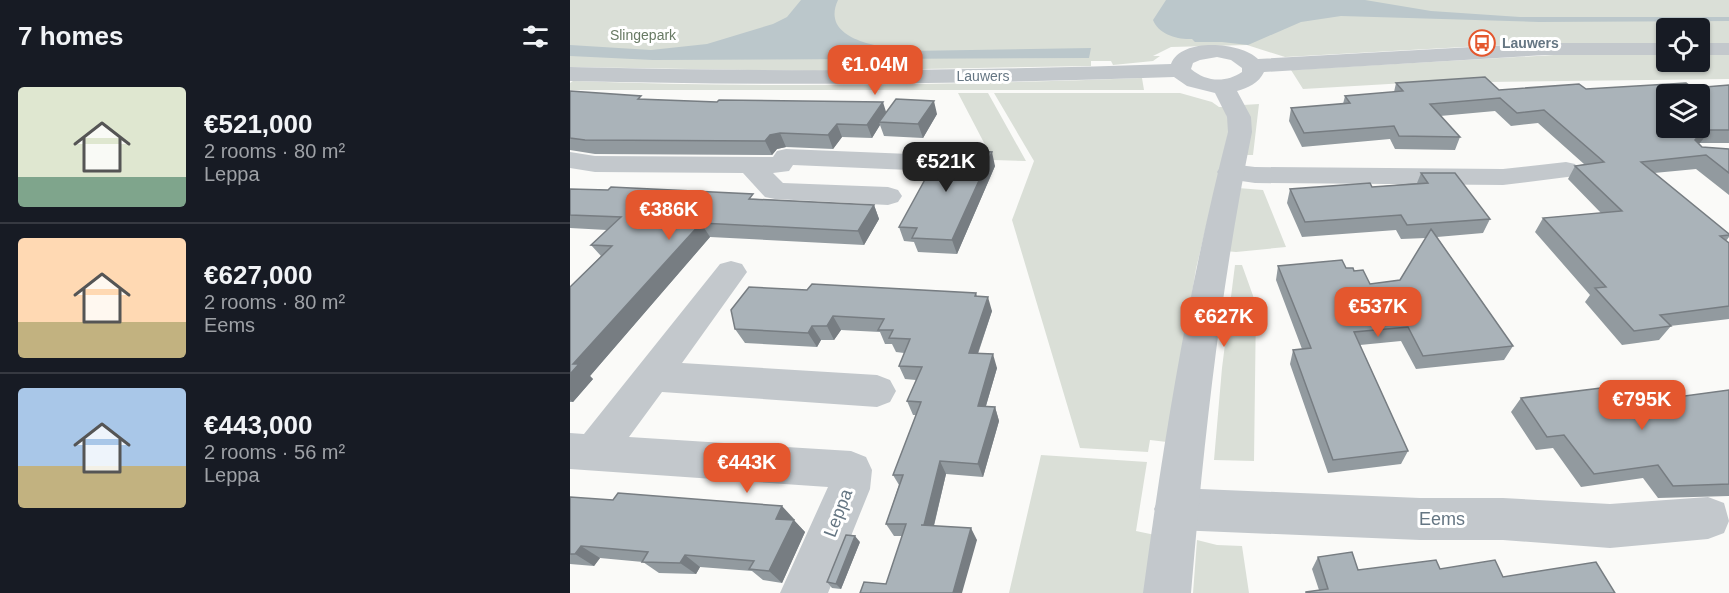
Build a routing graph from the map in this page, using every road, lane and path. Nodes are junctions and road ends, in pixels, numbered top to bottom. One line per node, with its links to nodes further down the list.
1 (1656, 49): 4 (street)
2 (1710, 49): 3 (street)
3 (1729, 49)
4 (1253, 66): 5 (street); 7 (street)
5 (1180, 70): 6 (street, Lauwers); 7 (street)
6 (570, 74)
7 (1223, 86): 12 (street)
8 (583, 162): 10 (street); 13 (street)
9 (910, 162): 10 (street)
10 (749, 164): 14 (street)
11 (1566, 170): 12 (street)
12 (1230, 172): 19 (street)
13 (570, 180)
14 (888, 196)
15 (731, 272): 16 (street, Leppa)
16 (652, 376): 17 (street); 18 (street, Leppa)
17 (877, 392)
18 (582, 452): 21 (street, Leppa)
19 (1176, 509): 20 (street, Eems); 22 (street)
20 (1708, 518)
21 (804, 593)
22 (1167, 593)

